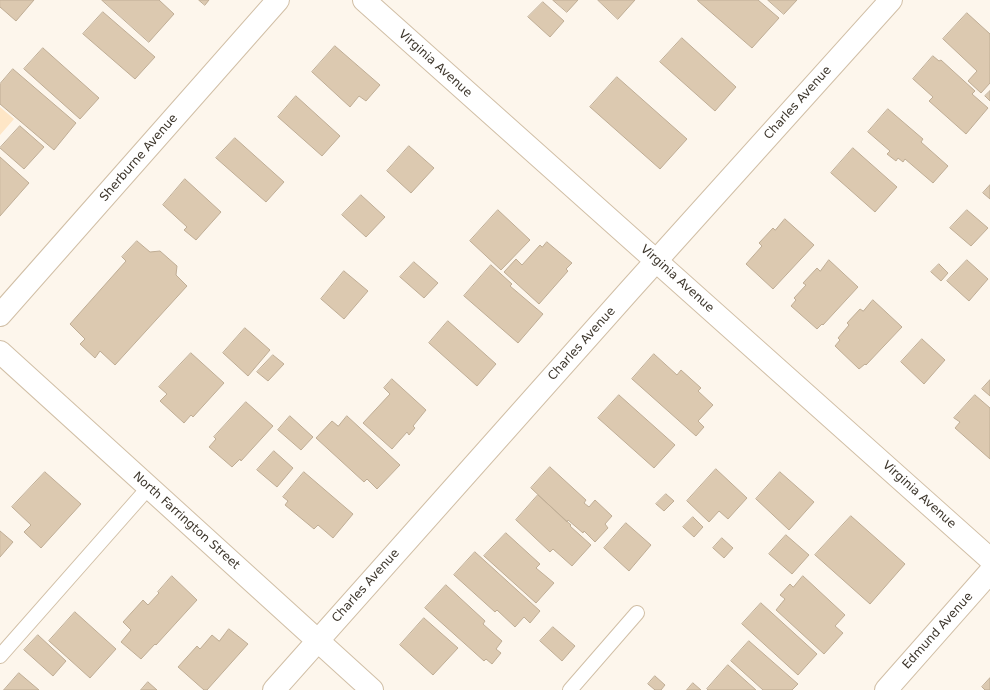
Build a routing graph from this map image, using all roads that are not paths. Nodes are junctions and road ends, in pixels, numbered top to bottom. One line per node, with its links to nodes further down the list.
1 (278, 0): 5 (street, Sherburne Avenue)
2 (364, 0): 4 (street, Virginia Avenue)
3 (892, 0): 4 (street, Charles Avenue)
4 (656, 261): 8 (street, Virginia Avenue); 11 (street, Charles Avenue)
5 (0, 315)
6 (0, 352): 7 (street, North Farrington Street)
7 (149, 487): 11 (street, North Farrington Street); 12 (lane)
8 (990, 559)
9 (990, 572): 16 (street, Edmund Avenue)
10 (637, 613): 15 (lane)
11 (318, 641): 13 (street, Charles Avenue); 14 (street, North Farrington Street)
12 (0, 656)
13 (274, 690)
14 (372, 690)
15 (570, 690)
16 (886, 690)

